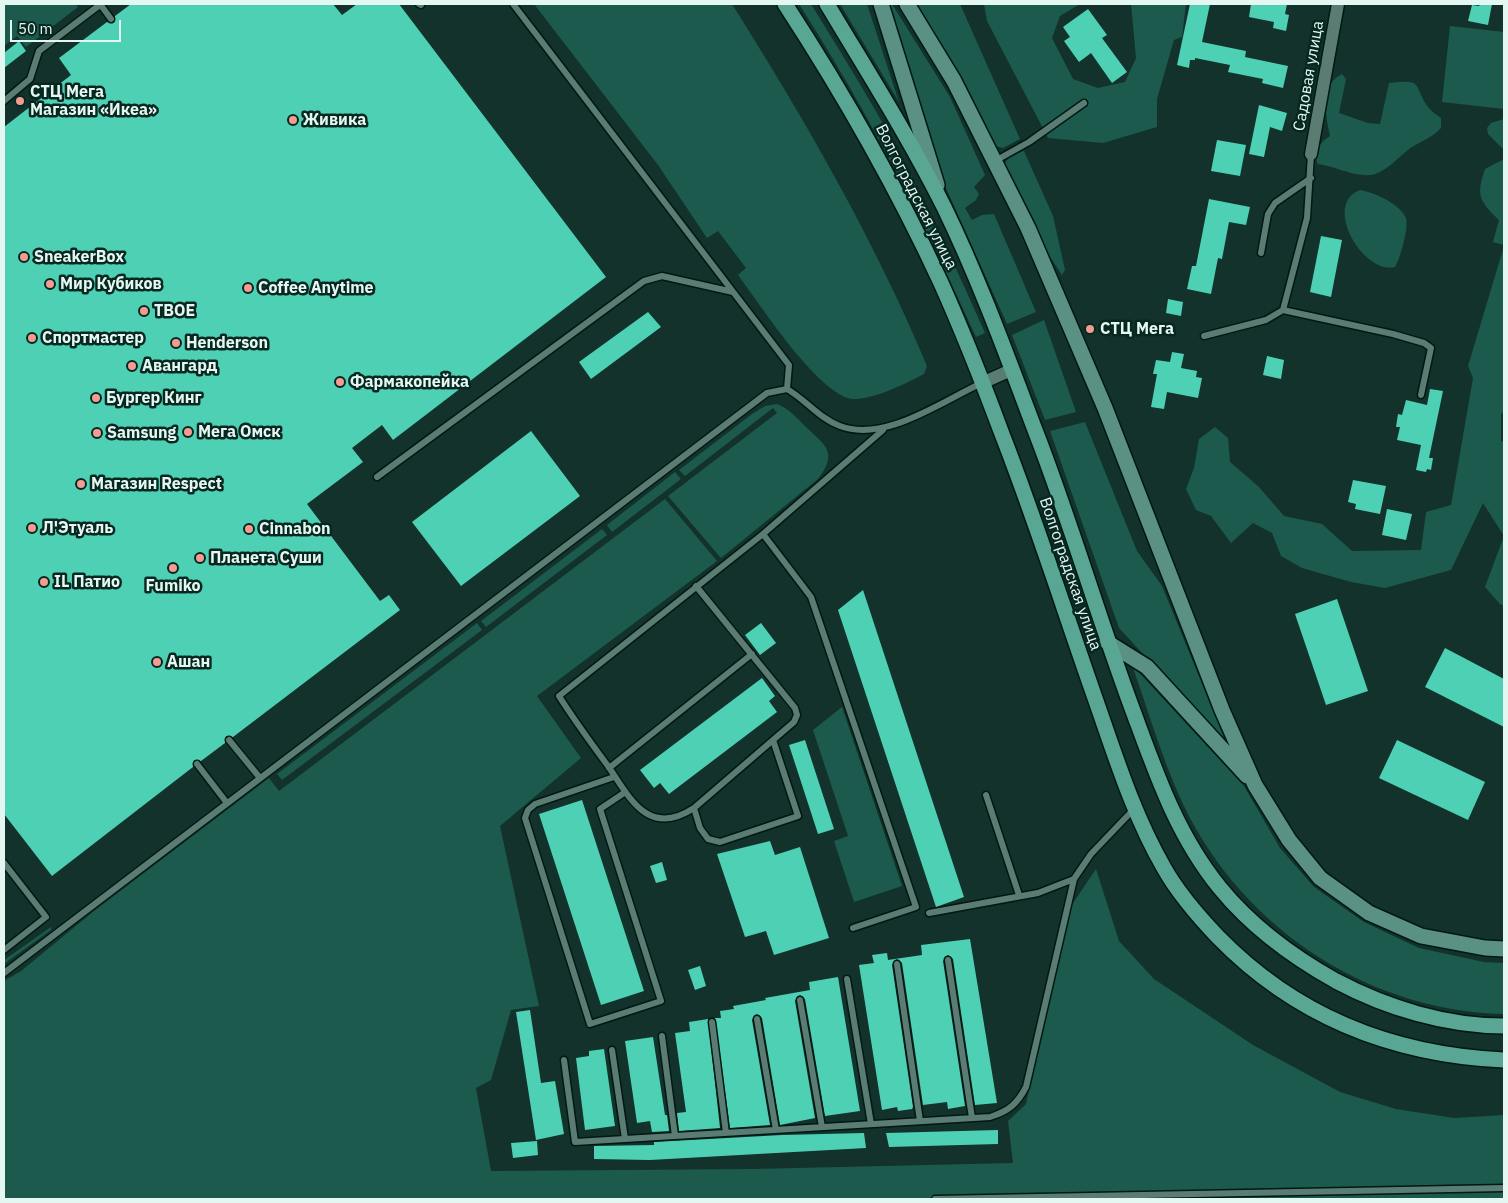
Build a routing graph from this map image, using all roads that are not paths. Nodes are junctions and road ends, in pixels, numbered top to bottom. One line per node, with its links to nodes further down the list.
1 (101, 4): 8 (lane); 9 (lane)
2 (513, 4): 16 (lane)
3 (785, 4): 20 (main road, Волгоградская улица)
4 (827, 4): 14 (main road, Волгоградская улица)
5 (881, 4): 14 (main road)
6 (907, 4): 12 (main road)
7 (1338, 4): 11 (street, Садовая улица)
8 (111, 19)
9 (4, 101)
10 (1084, 103): 12 (lane)
11 (1311, 154): 13 (lane)
12 (995, 161): 35 (main road)
13 (1311, 178): 15 (lane); 17 (lane)
14 (944, 208): 19 (main road, Волгоградская улица)
15 (1261, 253)
16 (734, 292): 21 (lane); 24 (lane)
17 (1283, 310): 18 (lane); 22 (lane)
18 (1204, 336)
19 (1011, 370): 20 (street); 27 (main road, Волгоградская улица)
20 (982, 382): 23 (lane); 40 (main road, Волгоградская улица)
21 (787, 389): 23 (lane); 34 (lane)
22 (1421, 394)
23 (884, 429): 25 (lane)
24 (377, 477)
25 (763, 534): 26 (lane); 45 (lane)
26 (696, 586): 28 (lane); 32 (lane)
27 (1107, 642): 35 (main road); 55 (main road, Волгоградская улица)
28 (752, 654): 30 (lane); 32 (lane)
29 (229, 740): 34 (lane)
30 (773, 740): 39 (lane); 39 (lane)
31 (197, 764): 38 (lane)
32 (609, 768): 33 (lane)
33 (614, 777): 36 (lane); 36 (lane)
34 (260, 778): 38 (lane)
35 (1255, 785): 46 (main road)
36 (624, 793): 39 (lane)
37 (986, 795): 43 (lane)
38 (227, 804): 50 (lane)
39 (694, 808)
40 (1134, 809): 42 (lane); 59 (main road, Волгоградская улица)
41 (4, 863): 47 (lane)
42 (1074, 879): 43 (lane); 60 (lane)
43 (1019, 895): 44 (lane)
44 (929, 913)
45 (853, 928)
46 (1504, 949)
47 (4, 950)
48 (948, 960): 60 (lane)
49 (897, 964): 61 (lane)
50 (4, 973)
51 (847, 979): 62 (lane)
52 (800, 1000): 63 (lane)
53 (757, 1019): 64 (lane)
54 (712, 1022): 65 (lane)
55 (1504, 1026)
56 (662, 1036): 66 (lane)
57 (612, 1050): 67 (lane)
58 (564, 1060): 67 (lane)
59 (1504, 1060)
60 (972, 1118): 61 (lane)
61 (920, 1121): 62 (lane)
62 (871, 1124): 63 (lane)
63 (822, 1127): 64 (lane)
64 (776, 1130): 65 (lane)
65 (726, 1133): 66 (lane)
66 (675, 1136): 67 (lane)
67 (625, 1139)
68 (1504, 1188): 69 (lane)
69 (935, 1199)

